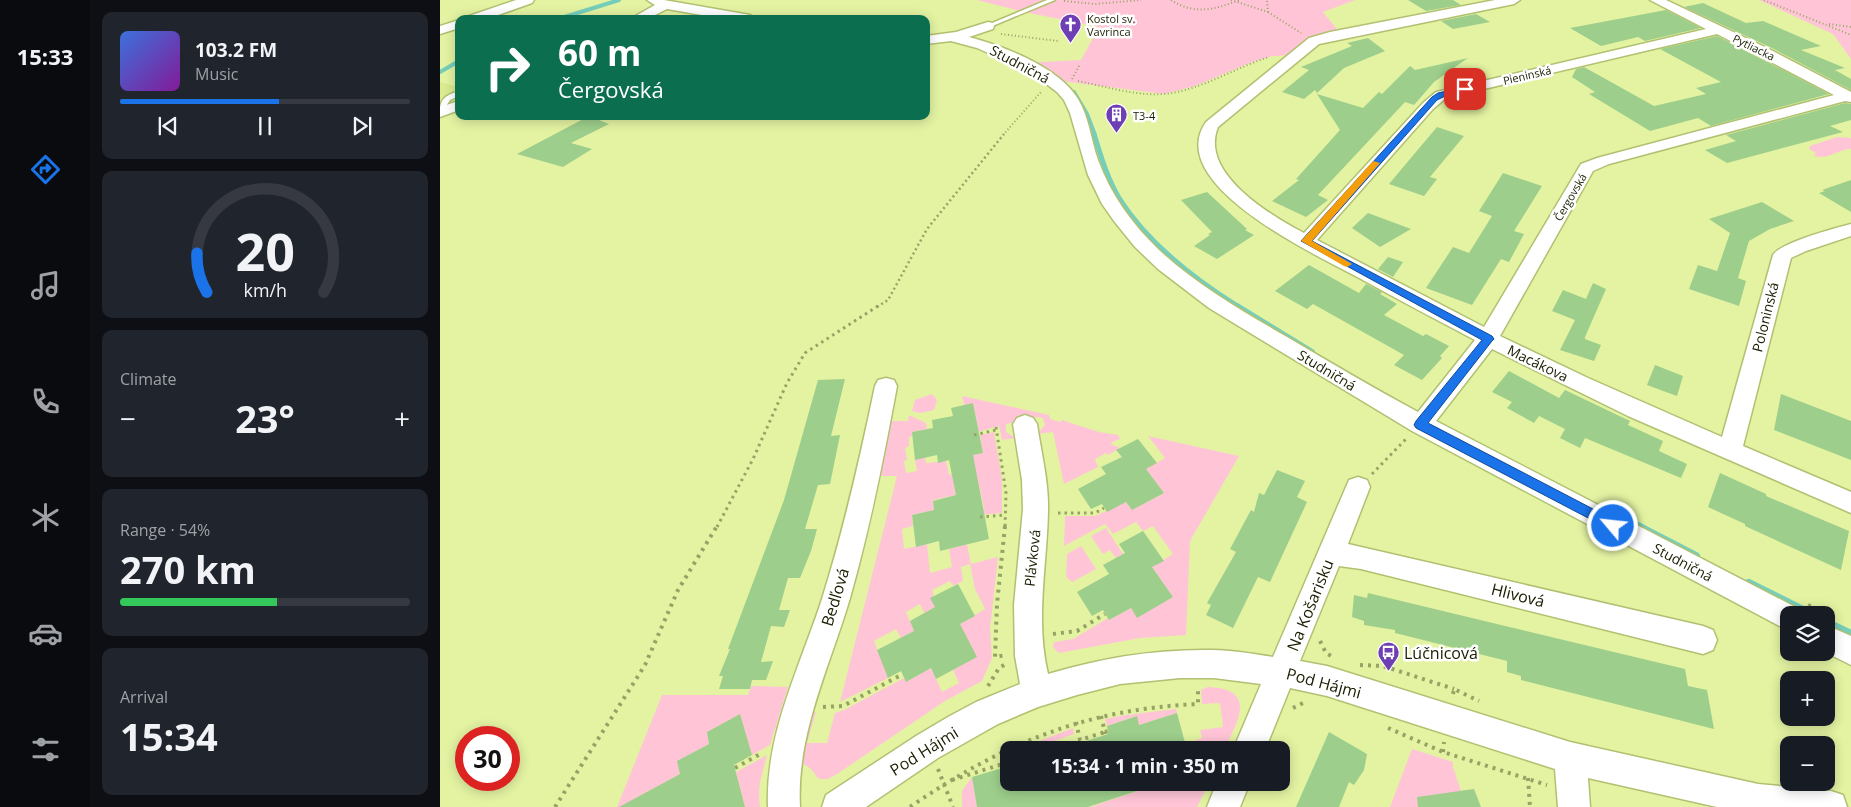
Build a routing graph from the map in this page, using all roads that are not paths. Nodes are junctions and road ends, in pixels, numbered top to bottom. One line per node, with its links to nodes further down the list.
1 (528, 0): 6 (street)
2 (1052, 0): 10 (lane)
3 (1514, 0): 20 (street, Macákova)
4 (1656, 0): 12 (street, Pytliacka)
5 (659, 2): 7 (street); 8 (street)
6 (485, 15)
7 (641, 15)
8 (729, 15)
9 (455, 25): 11 (street)
10 (994, 29): 13 (street, Studničná)
11 (440, 30)
12 (1720, 30): 16 (street, Pytliacka); 20 (street, Pieninská)
13 (952, 37): 14 (street, Studničná); 24 (street, Studničná)
14 (930, 40)
15 (455, 95): 18 (lane)
16 (1849, 97): 21 (street, Čergovská)
17 (455, 106): 18 (street)
18 (440, 110)
19 (1851, 230): 25 (street, Poloninská)
20 (1306, 241): 21 (street, Macákova)
21 (1488, 339): 24 (street, Čergovská); 25 (street, Macákova)
22 (886, 386): 39 (street, Bedľová)
23 (1025, 424): 34 (street, Plávková)
24 (1420, 425): 29 (street, Studničná)
25 (1730, 450): 27 (street, Macákova)
26 (1358, 487): 28 (street, Na Košarisku)
27 (1851, 503)
28 (1331, 553): 30 (street, Hlivová); 33 (street, Na Košarisku)
29 (1780, 613)
30 (1703, 640)
31 (1835, 642): 32 (street)
32 (1851, 650)
33 (1282, 672): 34 (street, Pod Hájmi); 35 (street, Na Košarisku); 36 (street, Pod Hájmi)
34 (1037, 692): 40 (street, Pod Hájmi)
35 (1253, 741)
36 (1570, 758): 38 (street, Pod Hájmi); 42 (street)
37 (1230, 791): 41 (street)
38 (1758, 803): 43 (street, Pod Hájmi)
39 (784, 807)
40 (838, 807)
41 (1223, 807)
42 (1574, 807)
43 (1831, 807)

